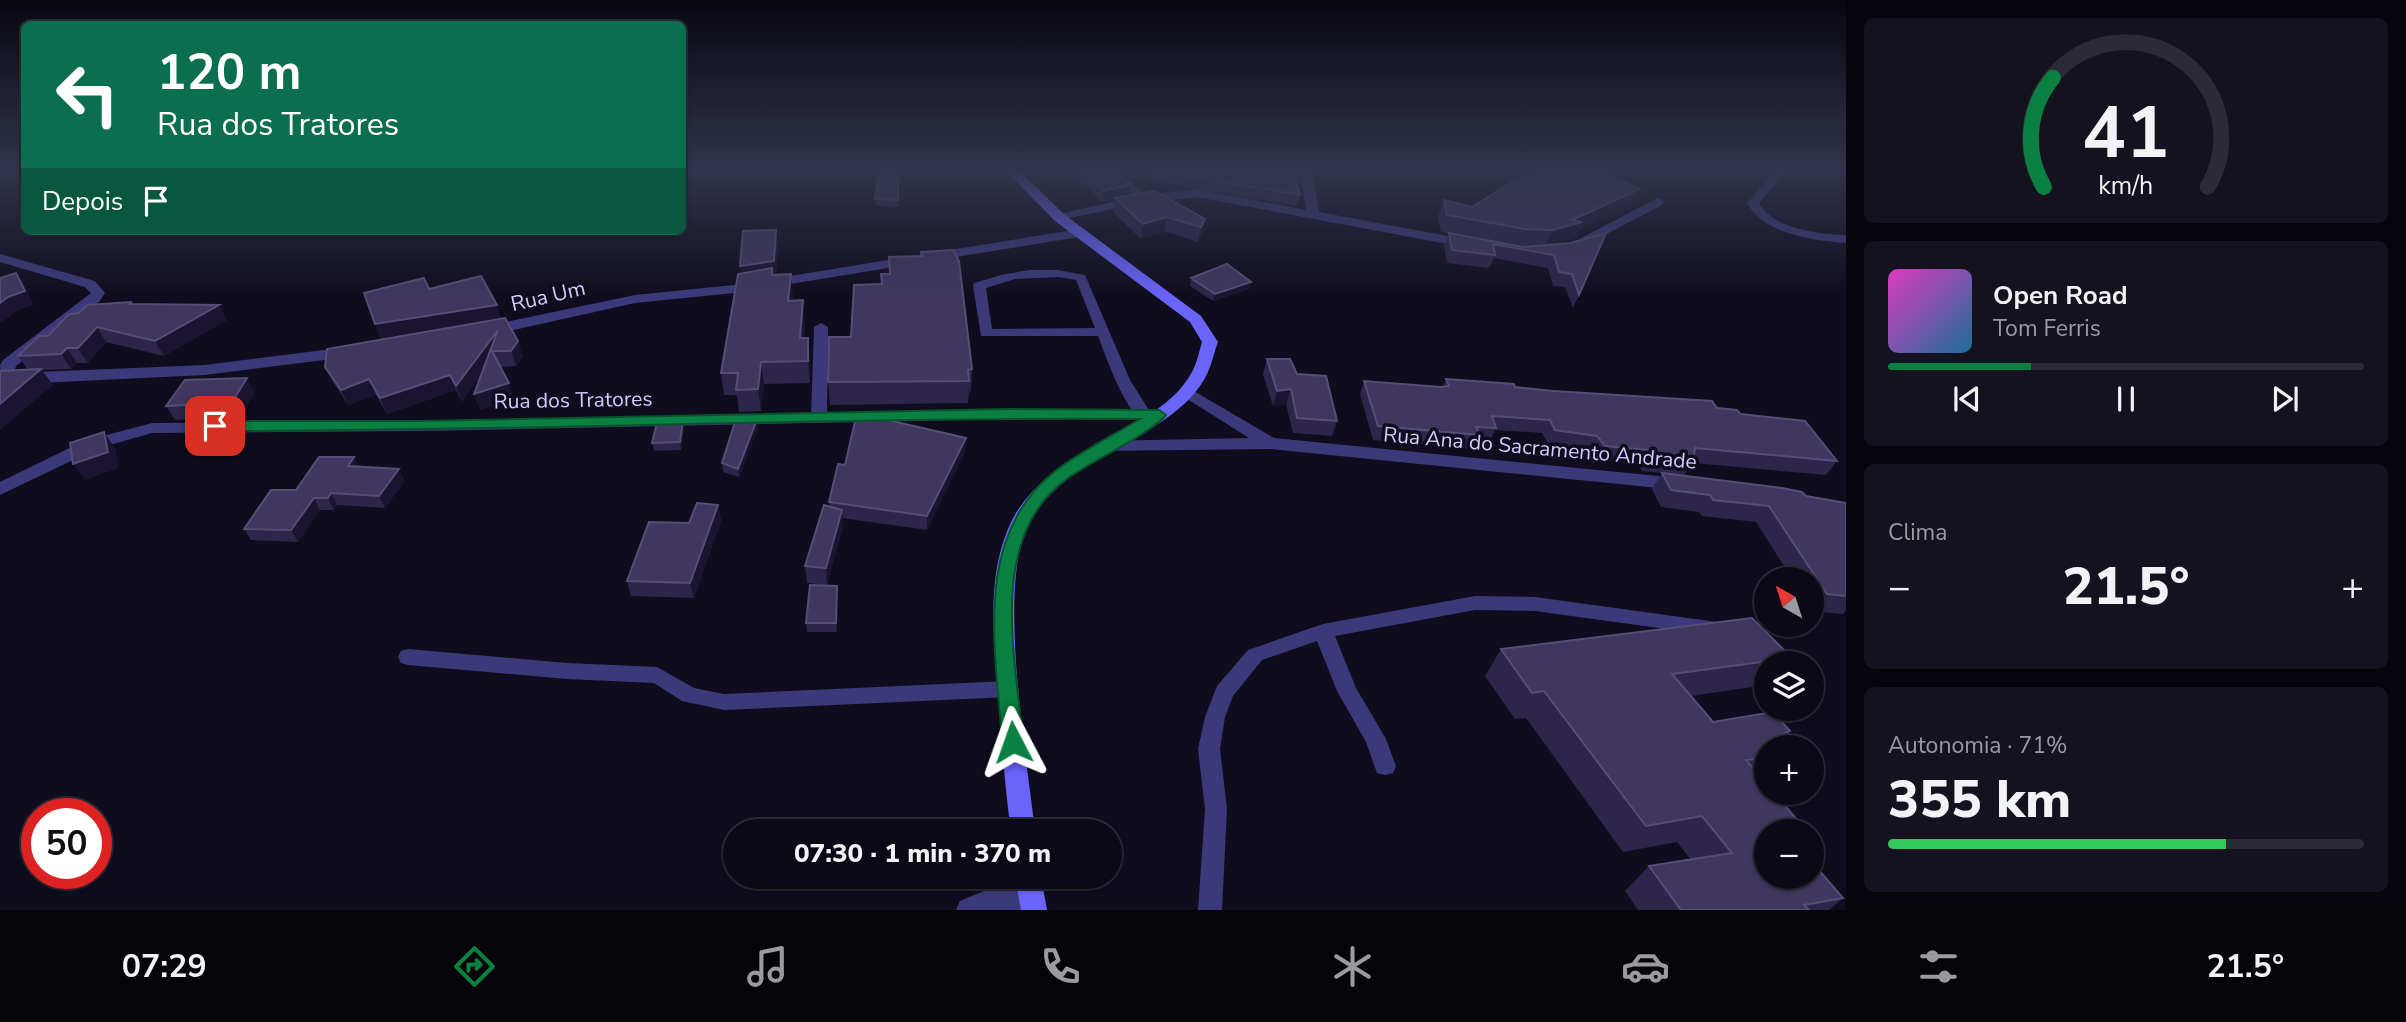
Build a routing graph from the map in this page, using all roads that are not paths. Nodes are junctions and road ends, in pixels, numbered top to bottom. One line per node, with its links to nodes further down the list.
1 (1054, 212): 7 (main road)
2 (1086, 212): 7 (street)
3 (1305, 212): 6 (street)
4 (1638, 212): 11 (street)
5 (1758, 212): 9 (lane)
6 (1313, 214): 10 (street)
7 (1060, 218): 8 (main road)
8 (1080, 233): 15 (street, Rua Um); 17 (main road)
9 (1846, 239)
10 (1477, 245)
11 (1551, 253)
12 (0, 258): 16 (street)
13 (821, 327): 19 (lane)
14 (1103, 332): 14 (lane); 18 (lane)
15 (470, 333)
16 (358, 350)
17 (1187, 392): 18 (main road); 20 (street)
18 (1151, 415): 19 (street, Rua dos Tratores); 21 (main road)
19 (819, 418): 23 (street, Rua dos Tratores)
20 (1270, 443): 21 (street, Rua Ana do Sacramento Andrade); 22 (street, Rua Ana do Sacramento Andrade)
21 (1102, 447): 27 (main road)
22 (1694, 485)
23 (0, 489)
24 (1323, 631): 25 (lane); 28 (lane); 32 (lane)
25 (1734, 633)
26 (408, 657): 27 (lane)
27 (1009, 689): 29 (main road)
28 (1385, 766)
29 (1022, 819)
30 (1031, 895): 31 (street)
31 (969, 910)
32 (1210, 910)

